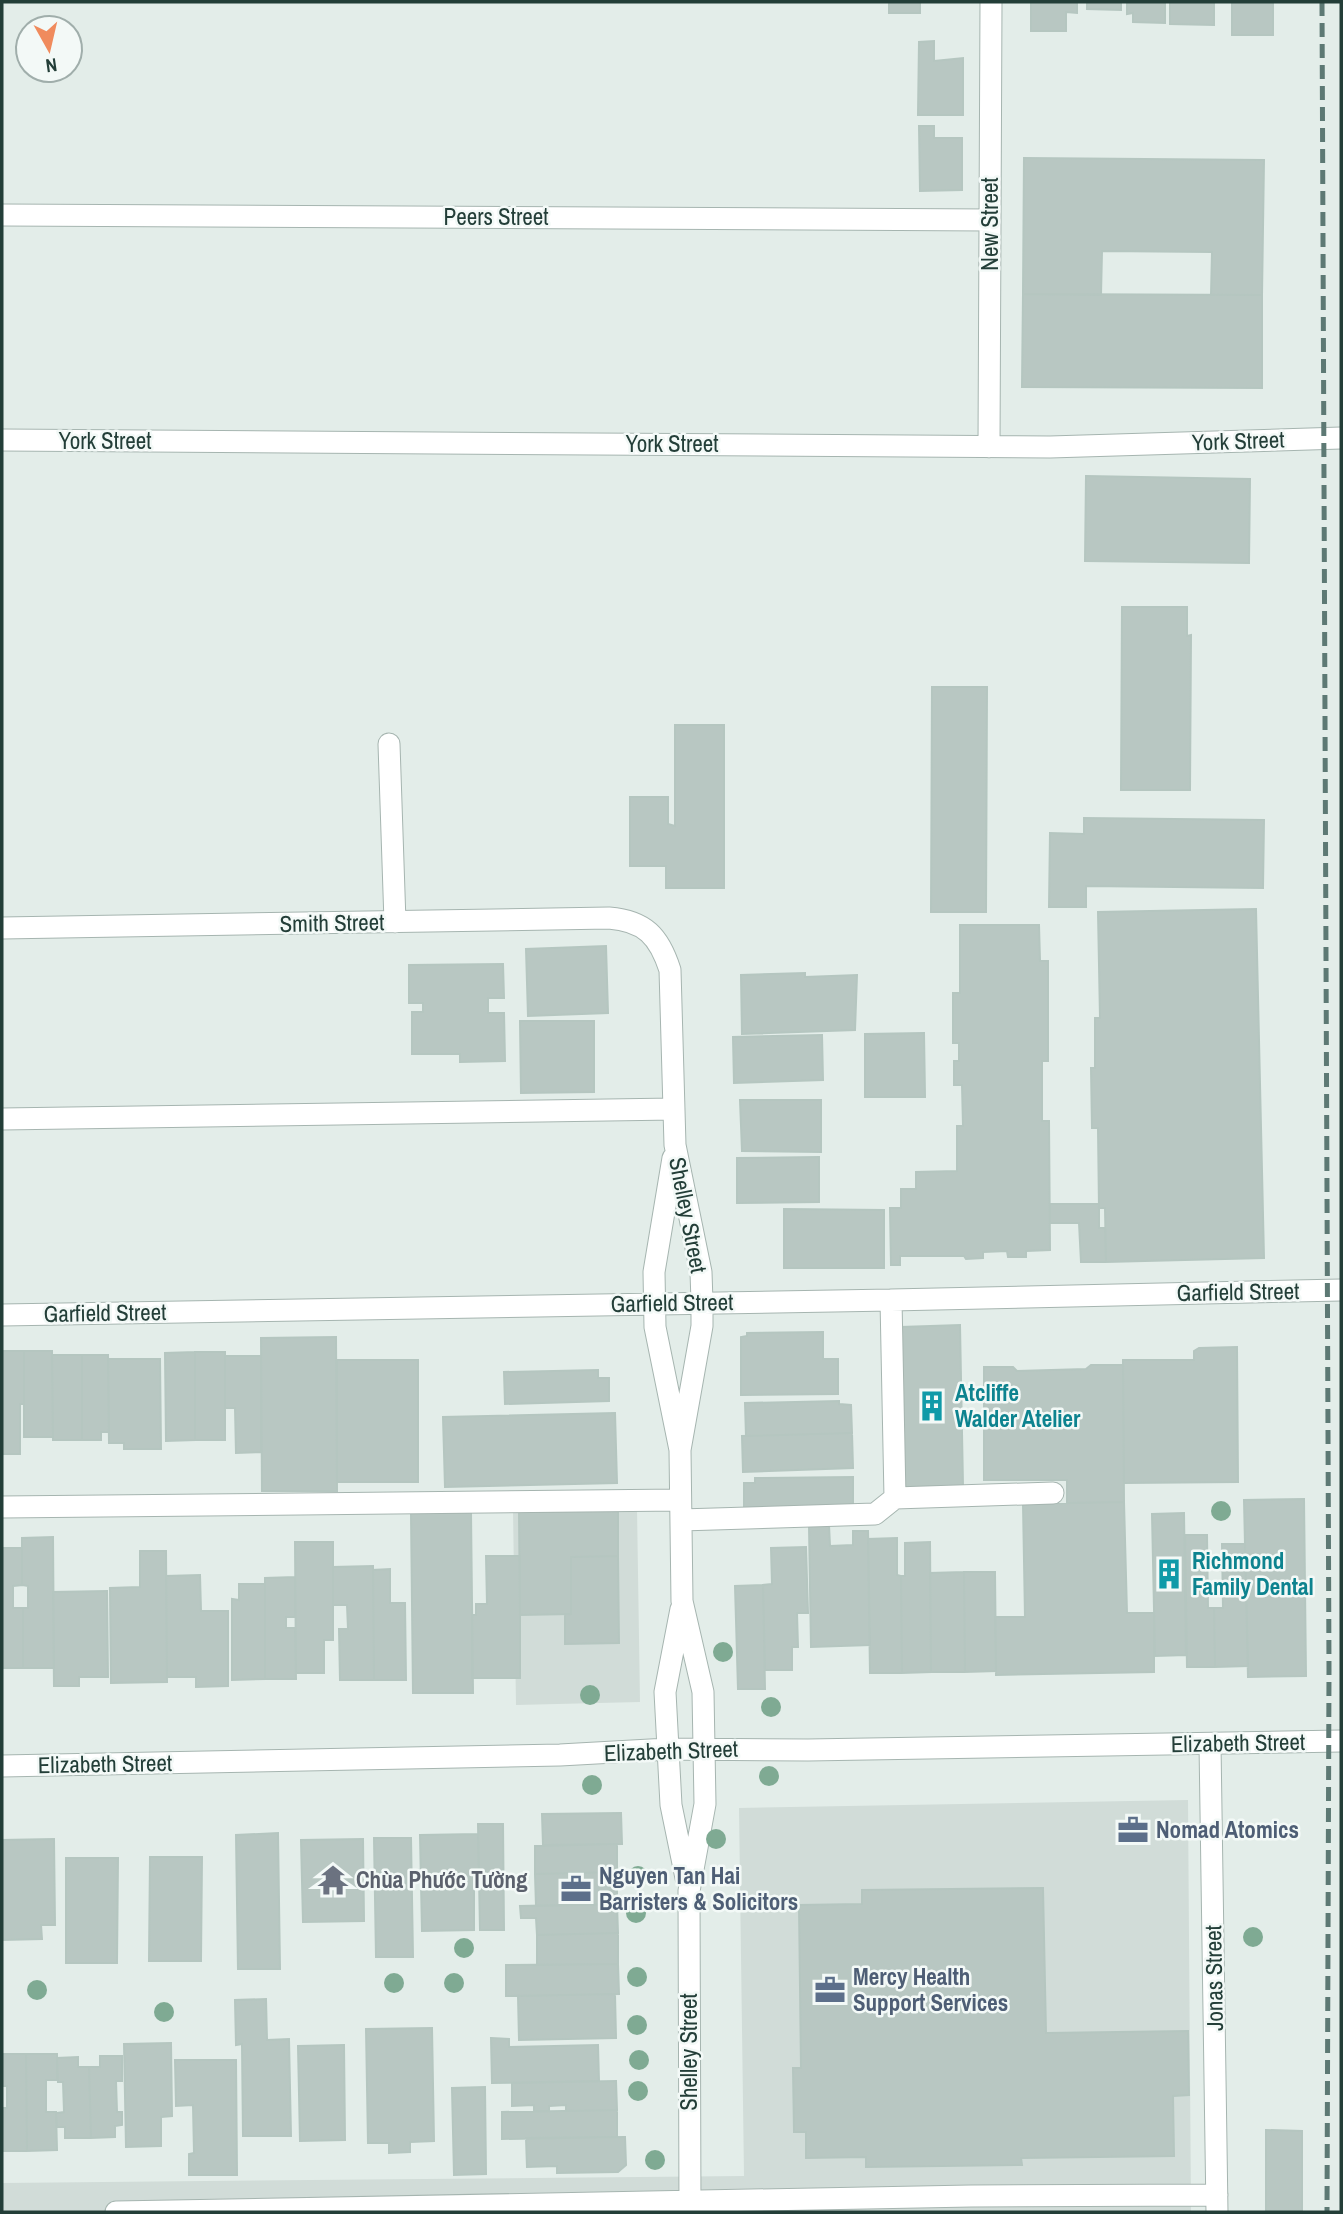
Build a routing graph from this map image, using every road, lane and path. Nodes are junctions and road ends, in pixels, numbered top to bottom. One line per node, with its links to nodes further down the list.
1 (991, 2): 3 (street, New Street)
2 (2, 215): 3 (street, Peers Street)
3 (990, 220): 6 (street, New Street)
4 (1341, 438): 6 (street, York Street)
5 (2, 440): 6 (street, York Street)
6 (989, 447)
7 (389, 744): 8 (street)
8 (395, 922): 9 (street, Smith Street); 10 (street, Smith Street)
9 (2, 928)
10 (655, 939): 11 (street, Shelley Street)
11 (674, 1109): 12 (street); 13 (street, Shelley Street)
12 (2, 1119)
13 (675, 1145): 16 (street, Shelley Street); 17 (street, Shelley Street)
14 (1341, 1290): 15 (street, Garfield Street)
15 (891, 1300): 16 (street, Garfield Street); 21 (street)
16 (702, 1302): 17 (street, Garfield Street); 19 (street, Shelley Street)
17 (655, 1303): 18 (street, Garfield Street); 19 (street, Shelley Street)
18 (2, 1315)
19 (680, 1450): 23 (street, Shelley Street)
20 (1053, 1493): 21 (street)
21 (895, 1498): 23 (street)
22 (2, 1507): 23 (street)
23 (681, 1510): 24 (street, Shelley Street)
24 (682, 1601): 27 (street, Shelley Street); 28 (street, Shelley Street)
25 (1341, 1741): 26 (street, Elizabeth Street)
26 (1210, 1744): 28 (street, Elizabeth Street); 31 (street, Jonas Street)
27 (668, 1749): 28 (street, Elizabeth Street); 29 (street, Elizabeth Street); 30 (street, Shelley Street)
28 (704, 1750): 30 (street, Shelley Street)
29 (2, 1766)
30 (689, 1891): 32 (street, Shelley Street)
31 (1217, 2204): 32 (street)
32 (690, 2207): 33 (street)
33 (116, 2212)

